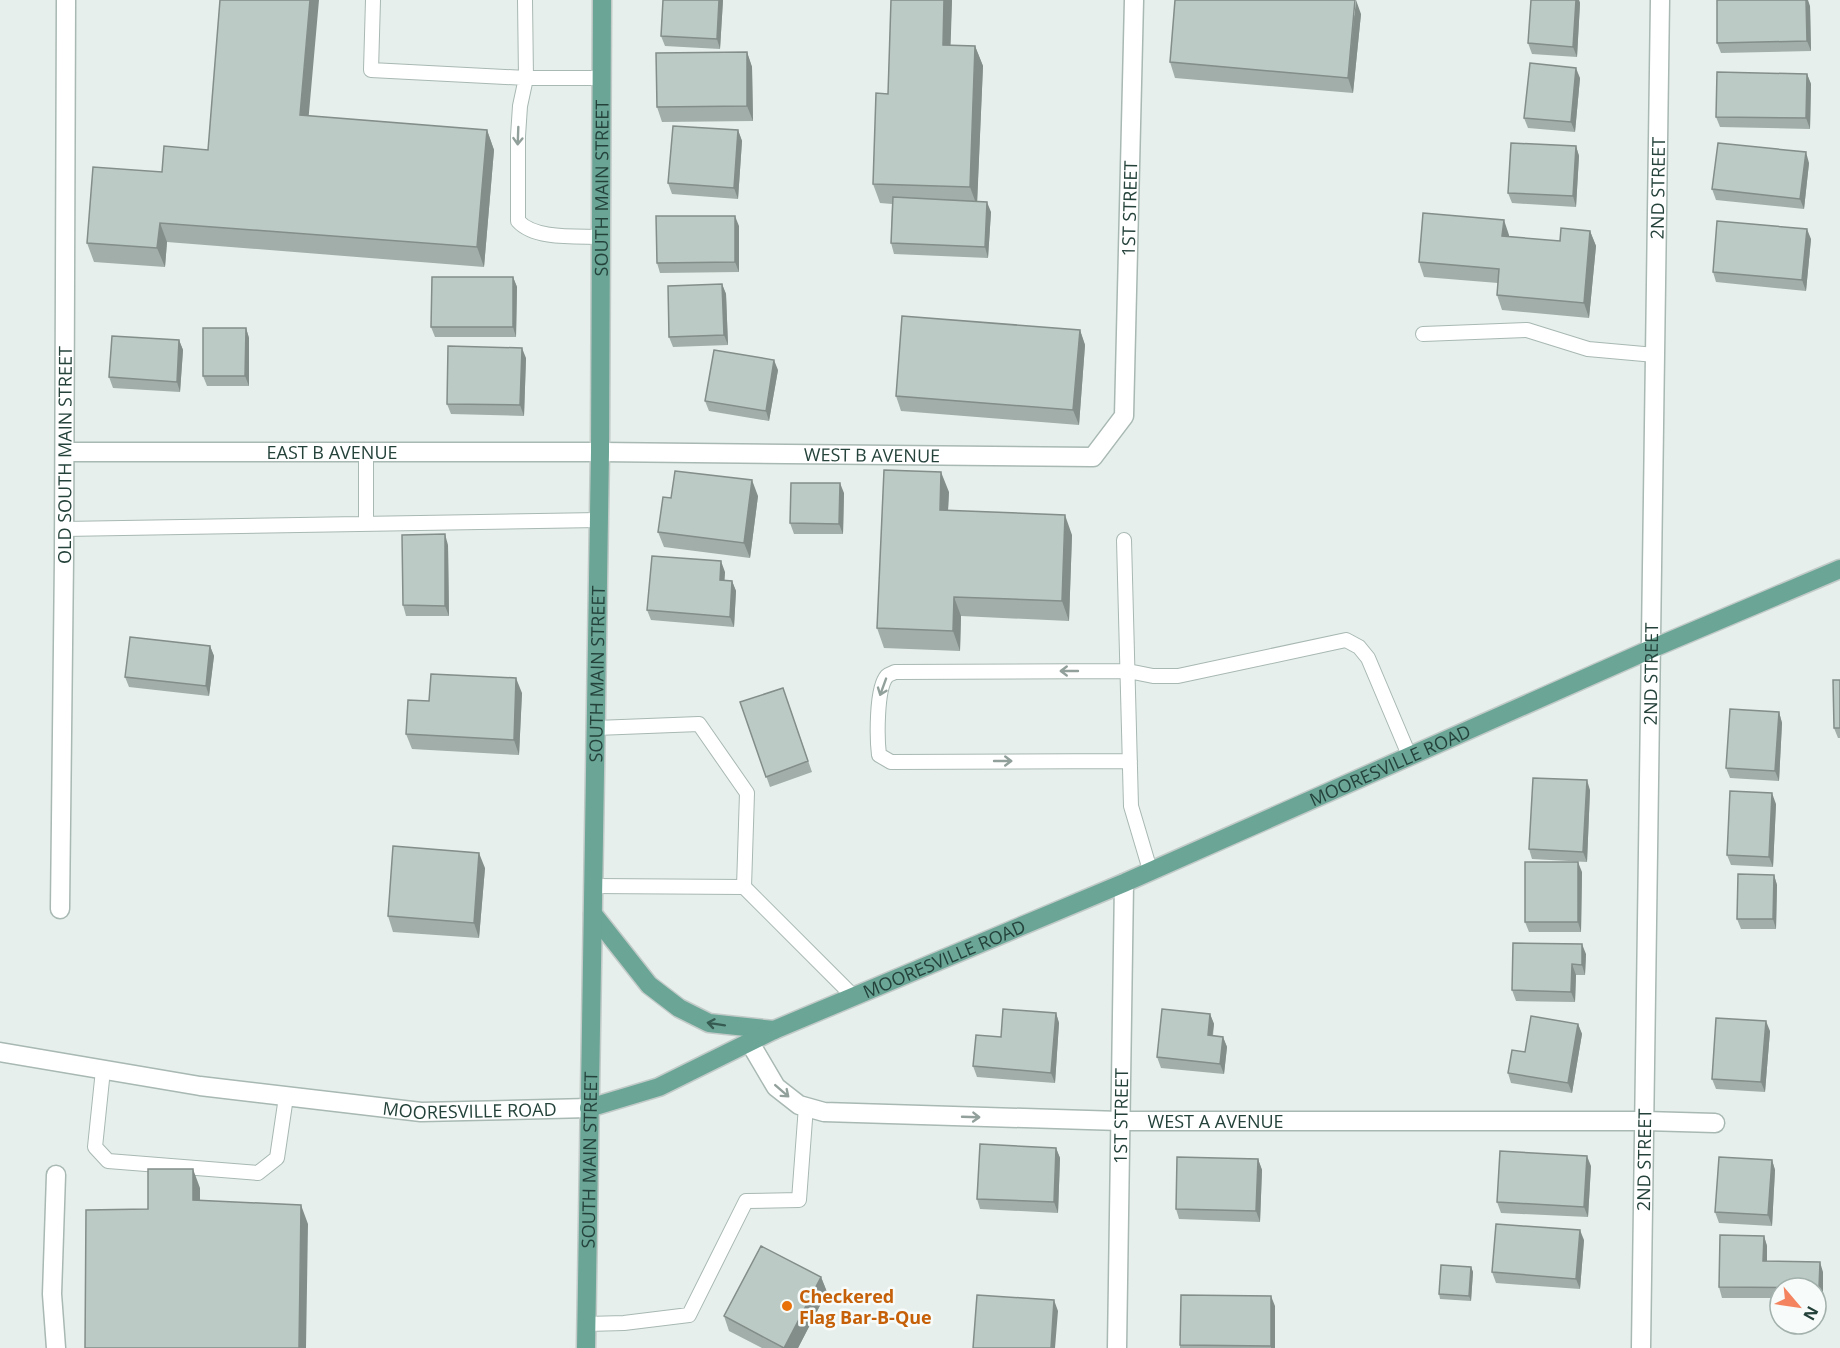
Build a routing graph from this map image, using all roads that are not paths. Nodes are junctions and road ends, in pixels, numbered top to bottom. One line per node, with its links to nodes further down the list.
1 (66, 0): 13 (street, OLD SOUTH MAIN STREET)
2 (373, 0): 7 (lane)
3 (525, 0): 7 (lane)
4 (602, 0): 8 (main road, SOUTH MAIN STREET)
5 (1134, 0): 12 (street, 1ST STREET)
6 (1660, 0): 11 (street, 2ND STREET)
7 (526, 78): 8 (lane); 9 (lane, one-way to 9)
8 (602, 78): 9 (main road, SOUTH MAIN STREET)
9 (601, 237): 15 (main road, SOUTH MAIN STREET)
10 (1423, 334): 11 (lane)
11 (1655, 355): 21 (street, 2ND STREET)
12 (1124, 416): 15 (street, WEST B AVENUE)
13 (65, 452): 14 (street, EAST B AVENUE); 18 (street, OLD SOUTH MAIN STREET)
14 (366, 452): 15 (street, EAST B AVENUE); 17 (lane)
15 (600, 452): 16 (main road, SOUTH MAIN STREET)
16 (599, 520): 17 (lane); 23 (main road, SOUTH MAIN STREET)
17 (366, 523): 18 (lane)
18 (64, 529): 30 (street, OLD SOUTH MAIN STREET)
19 (1124, 540): 22 (lane)
20 (1840, 569): 21 (main road, MOORESVILLE ROAD)
21 (1651, 649): 24 (main road, MOORESVILLE ROAD); 41 (street, 2ND STREET)
22 (1128, 671): 24 (lane); 25 (lane); 25 (lane, one-way to 25)
23 (596, 728): 28 (main road, SOUTH MAIN STREET); 29 (lane)
24 (1409, 755): 26 (main road, MOORESVILLE ROAD)
25 (1130, 761): 26 (lane)
26 (1150, 870): 27 (main road, MOORESVILLE ROAD)
27 (1124, 883): 32 (main road, MOORESVILLE ROAD); 40 (street, 1ST STREET)
28 (593, 886): 29 (lane); 31 (main road, SOUTH MAIN STREET)
29 (744, 887): 32 (lane)
30 (60, 909)
31 (593, 914): 33 (main road, one-way to 31); 38 (main road, SOUTH MAIN STREET)
32 (853, 996): 33 (main road, MOORESVILLE ROAD)
33 (774, 1030): 34 (main road, MOORESVILLE ROAD)
34 (750, 1043): 38 (main road, MOORESVILLE ROAD); 39 (street, WEST A AVENUE, one-way to 39)
35 (0, 1052): 36 (street, MOORESVILLE ROAD)
36 (103, 1070): 37 (street, MOORESVILLE ROAD); 37 (lane)
37 (286, 1096): 38 (street, MOORESVILLE ROAD)
38 (589, 1107): 44 (main road, SOUTH MAIN STREET)
39 (806, 1107): 40 (street, WEST A AVENUE, one-way to 40); 44 (lane)
40 (1120, 1121): 41 (street, WEST A AVENUE); 47 (street, 1ST STREET)
41 (1645, 1121): 42 (street, WEST A AVENUE); 48 (street, 2ND STREET)
42 (1715, 1123)
43 (56, 1175): 45 (street)
44 (587, 1324): 46 (main road, SOUTH MAIN STREET)
45 (56, 1348)
46 (586, 1348)
47 (1117, 1348)
48 (1641, 1348)

